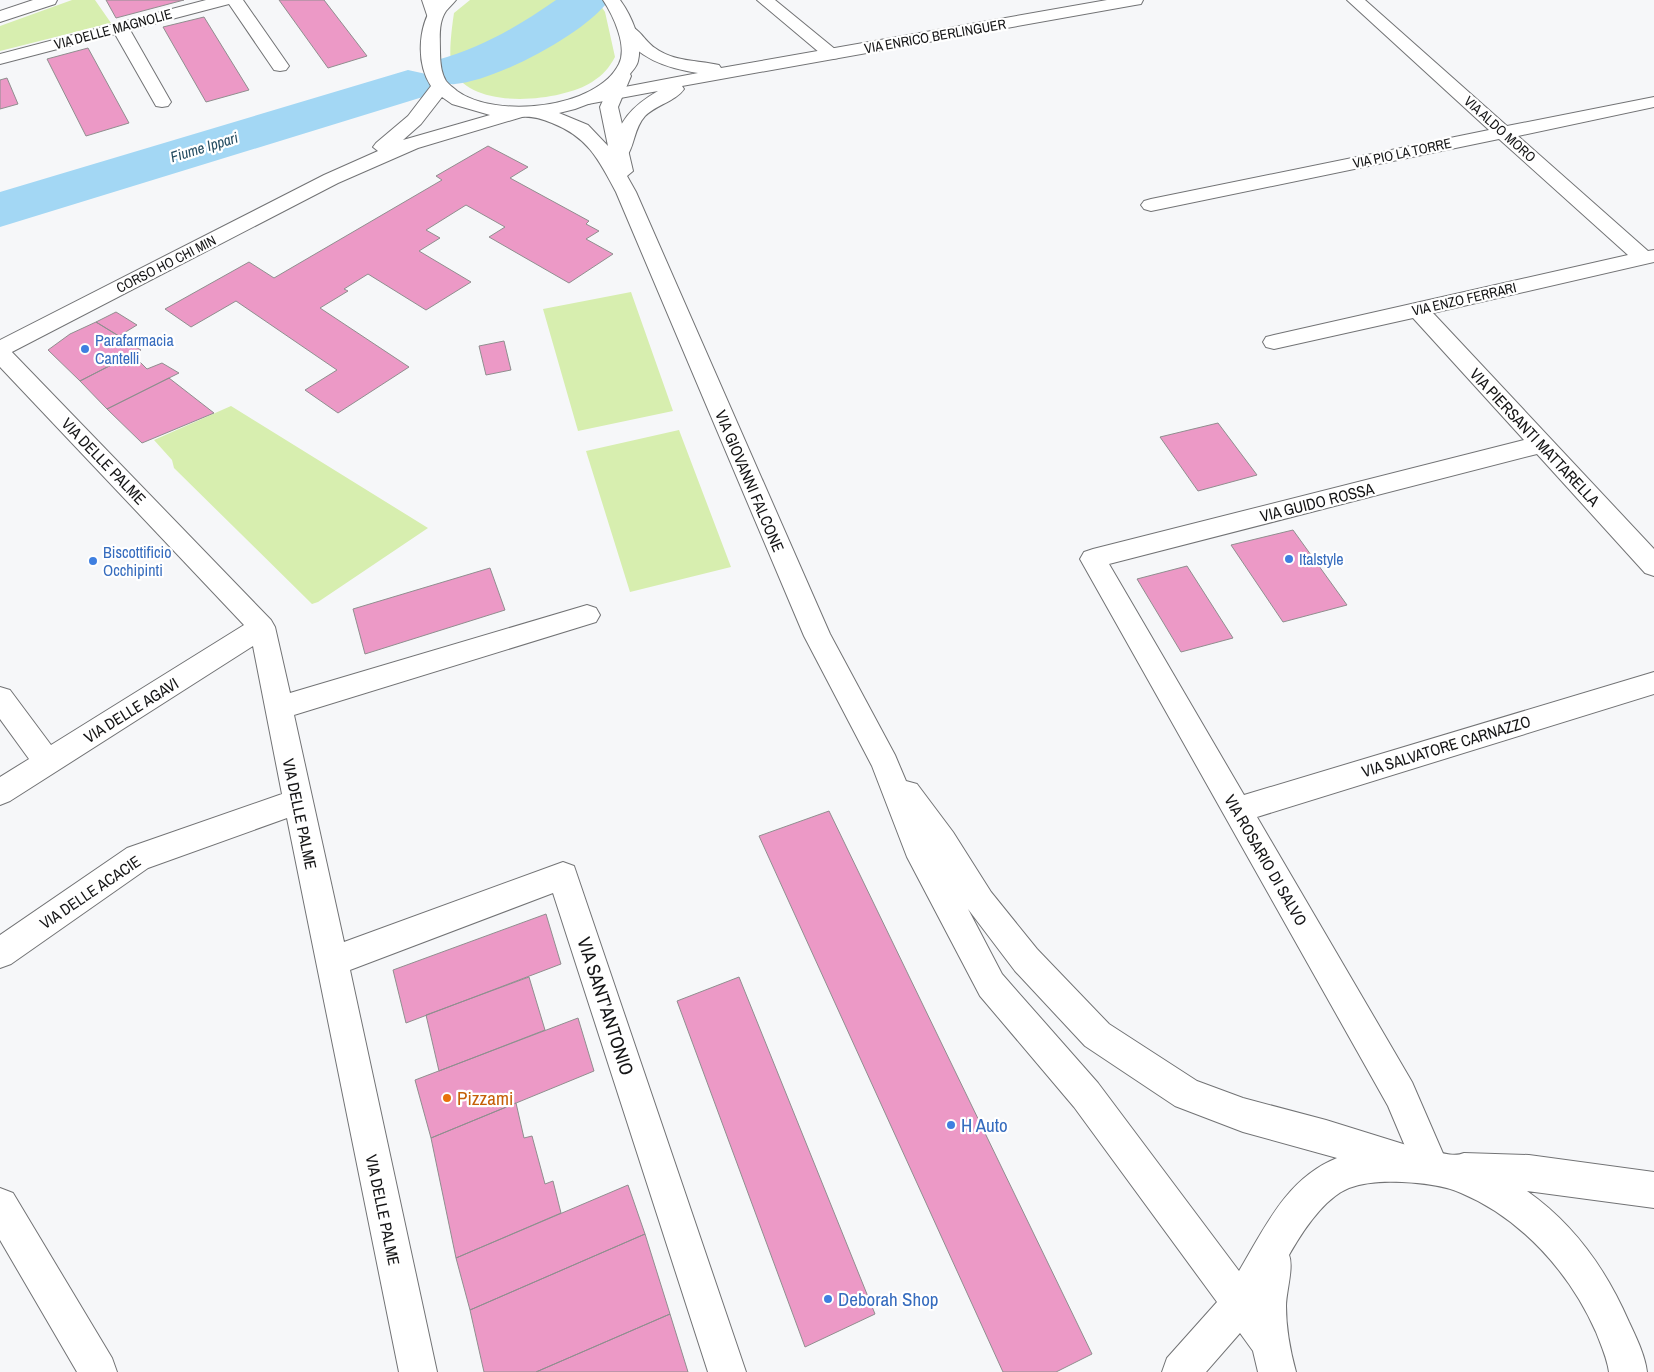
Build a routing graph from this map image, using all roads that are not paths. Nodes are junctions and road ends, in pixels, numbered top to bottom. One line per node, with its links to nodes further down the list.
1 (49, 0): 11 (street)
2 (226, 0): 12 (street, VIA DELLE MAGNOLIE)
3 (235, 0): 15 (street)
4 (448, 0): 9 (street)
5 (611, 0): 10 (street)
6 (764, 0): 13 (street)
7 (1135, 0): 13 (street, VIA ENRICO BERLINGUER)
8 (1355, 0): 25 (street, VIA ALDO MORO)
9 (432, 7): 19 (street)
10 (622, 15): 16 (street); 17 (street)
11 (0, 17)
12 (120, 28): 14 (street, VIA DELLE MAGNOLIE); 22 (street)
13 (832, 54): 16 (street, VIA ENRICO BERLINGUER)
14 (0, 59)
15 (280, 66)
16 (734, 71): 18 (street)
17 (624, 73): 20 (street); 21 (street)
18 (699, 78): 20 (street); 26 (street)
19 (440, 87): 24 (street); 27 (street)
20 (613, 94): 21 (street); 26 (street)
21 (585, 100): 24 (street)
22 (162, 102)
23 (1654, 102): 25 (street, VIA PIO LA TORRE)
24 (526, 112): 27 (street); 28 (street)
25 (1502, 132): 29 (street, VIA PIO LA TORRE); 30 (street, VIA ALDO MORO)
26 (620, 152): 28 (street)
27 (331, 180): 33 (street, CORSO HO CHI MIN)
28 (626, 192): 43 (street, VIA GIOVANNI FALCONE)
29 (1151, 205)
30 (1649, 258): 31 (street, VIA ENZO FERRARI)
31 (1417, 309): 32 (street, VIA ENZO FERRARI); 34 (street, VIA PIERSANTI MATTARELLA)
32 (1274, 342)
33 (0, 351): 38 (street, VIA DELLE PALME)
34 (1542, 444): 35 (street, VIA GUIDO ROSSA); 36 (street, VIA PIERSANTI MATTARELLA)
35 (1093, 559): 46 (street, VIA ROSARIO DI SALVO)
36 (1654, 566)
37 (587, 615): 41 (street)
38 (262, 627): 41 (street, VIA DELLE PALME); 42 (street, VIA DELLE AGAVI)
39 (1654, 682): 46 (street, VIA SALVATORE CARNAZZO)
40 (0, 698): 42 (street)
41 (278, 708): 45 (street, VIA DELLE PALME)
42 (48, 762): 44 (street, VIA DELLE AGAVI)
43 (885, 764): 49 (street); 53 (street)
44 (0, 792)
45 (298, 801): 47 (street, VIA DELLE ACACIE); 48 (street, VIA DELLE PALME)
46 (1238, 810): 49 (street, VIA ROSARIO DI SALVO)
47 (0, 952)
48 (331, 962): 56 (street, VIA DELLE PALME); 57 (street, VIA SANT'ANTONIO)
49 (1429, 1166): 50 (street); 52 (street); 59 (street)
50 (1654, 1190)
51 (0, 1206): 55 (street)
52 (1276, 1244): 53 (street); 54 (street)
53 (1240, 1303): 54 (street); 58 (street)
54 (1273, 1357)
55 (98, 1372)
56 (418, 1372)
57 (727, 1372)
58 (1181, 1372)
59 (1628, 1372)

